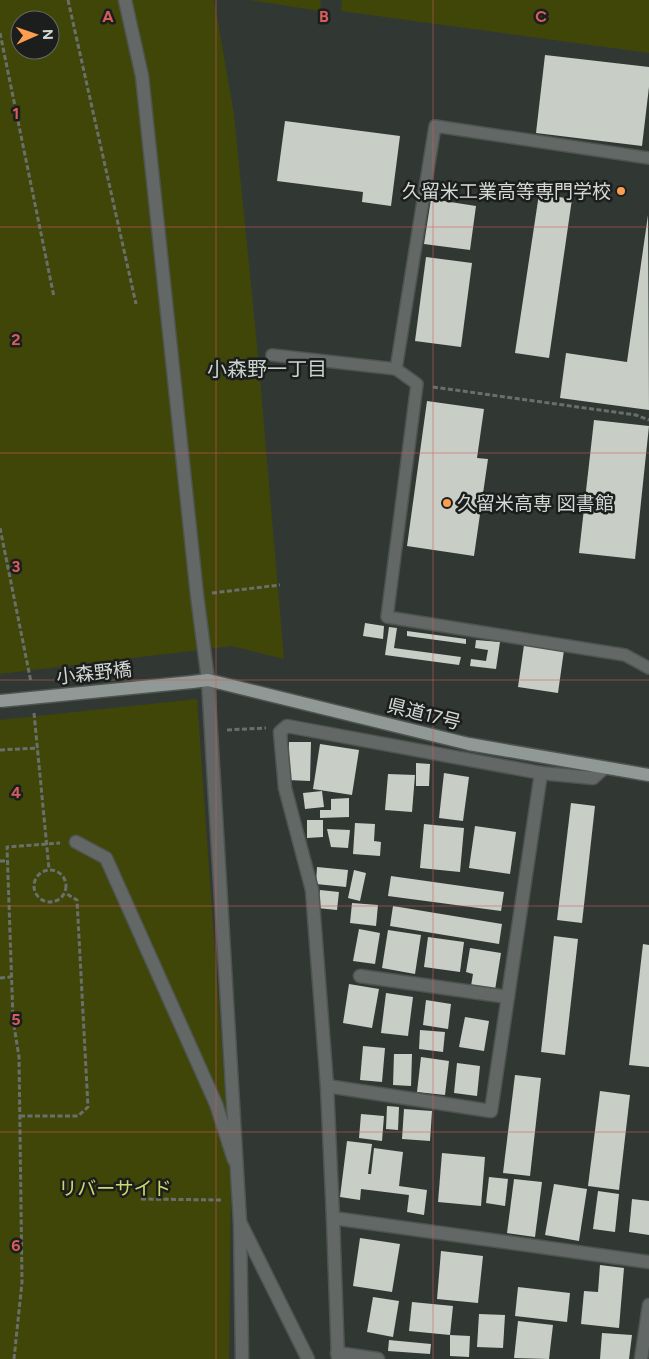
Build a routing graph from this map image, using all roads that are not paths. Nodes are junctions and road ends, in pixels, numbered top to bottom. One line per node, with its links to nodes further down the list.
1 (125, 0): 6 (street)
2 (649, 158): 4 (lane)
3 (272, 355): 4 (lane)
4 (396, 369): 5 (lane)
5 (649, 668)
6 (208, 680): 7 (main road, 県道17号); 9 (main road, 県道17号); 16 (street)
7 (192, 682): 8 (main road, 小森野橋, bridge)
8 (0, 701)
9 (604, 768): 10 (street); 11 (main road, 県道17号)
10 (541, 773): 14 (street); 15 (street)
11 (649, 776)
12 (76, 842): 16 (street)
13 (360, 976): 14 (street)
14 (508, 997): 15 (street)
15 (328, 1086): 17 (street)
16 (237, 1167): 18 (street)
17 (333, 1218): 19 (street); 21 (street)
18 (240, 1222): 22 (street); 23 (street)
19 (649, 1262)
20 (649, 1305): 25 (street)
21 (338, 1356): 24 (street)
22 (242, 1359)
23 (308, 1359)
24 (378, 1359)
25 (641, 1359)

